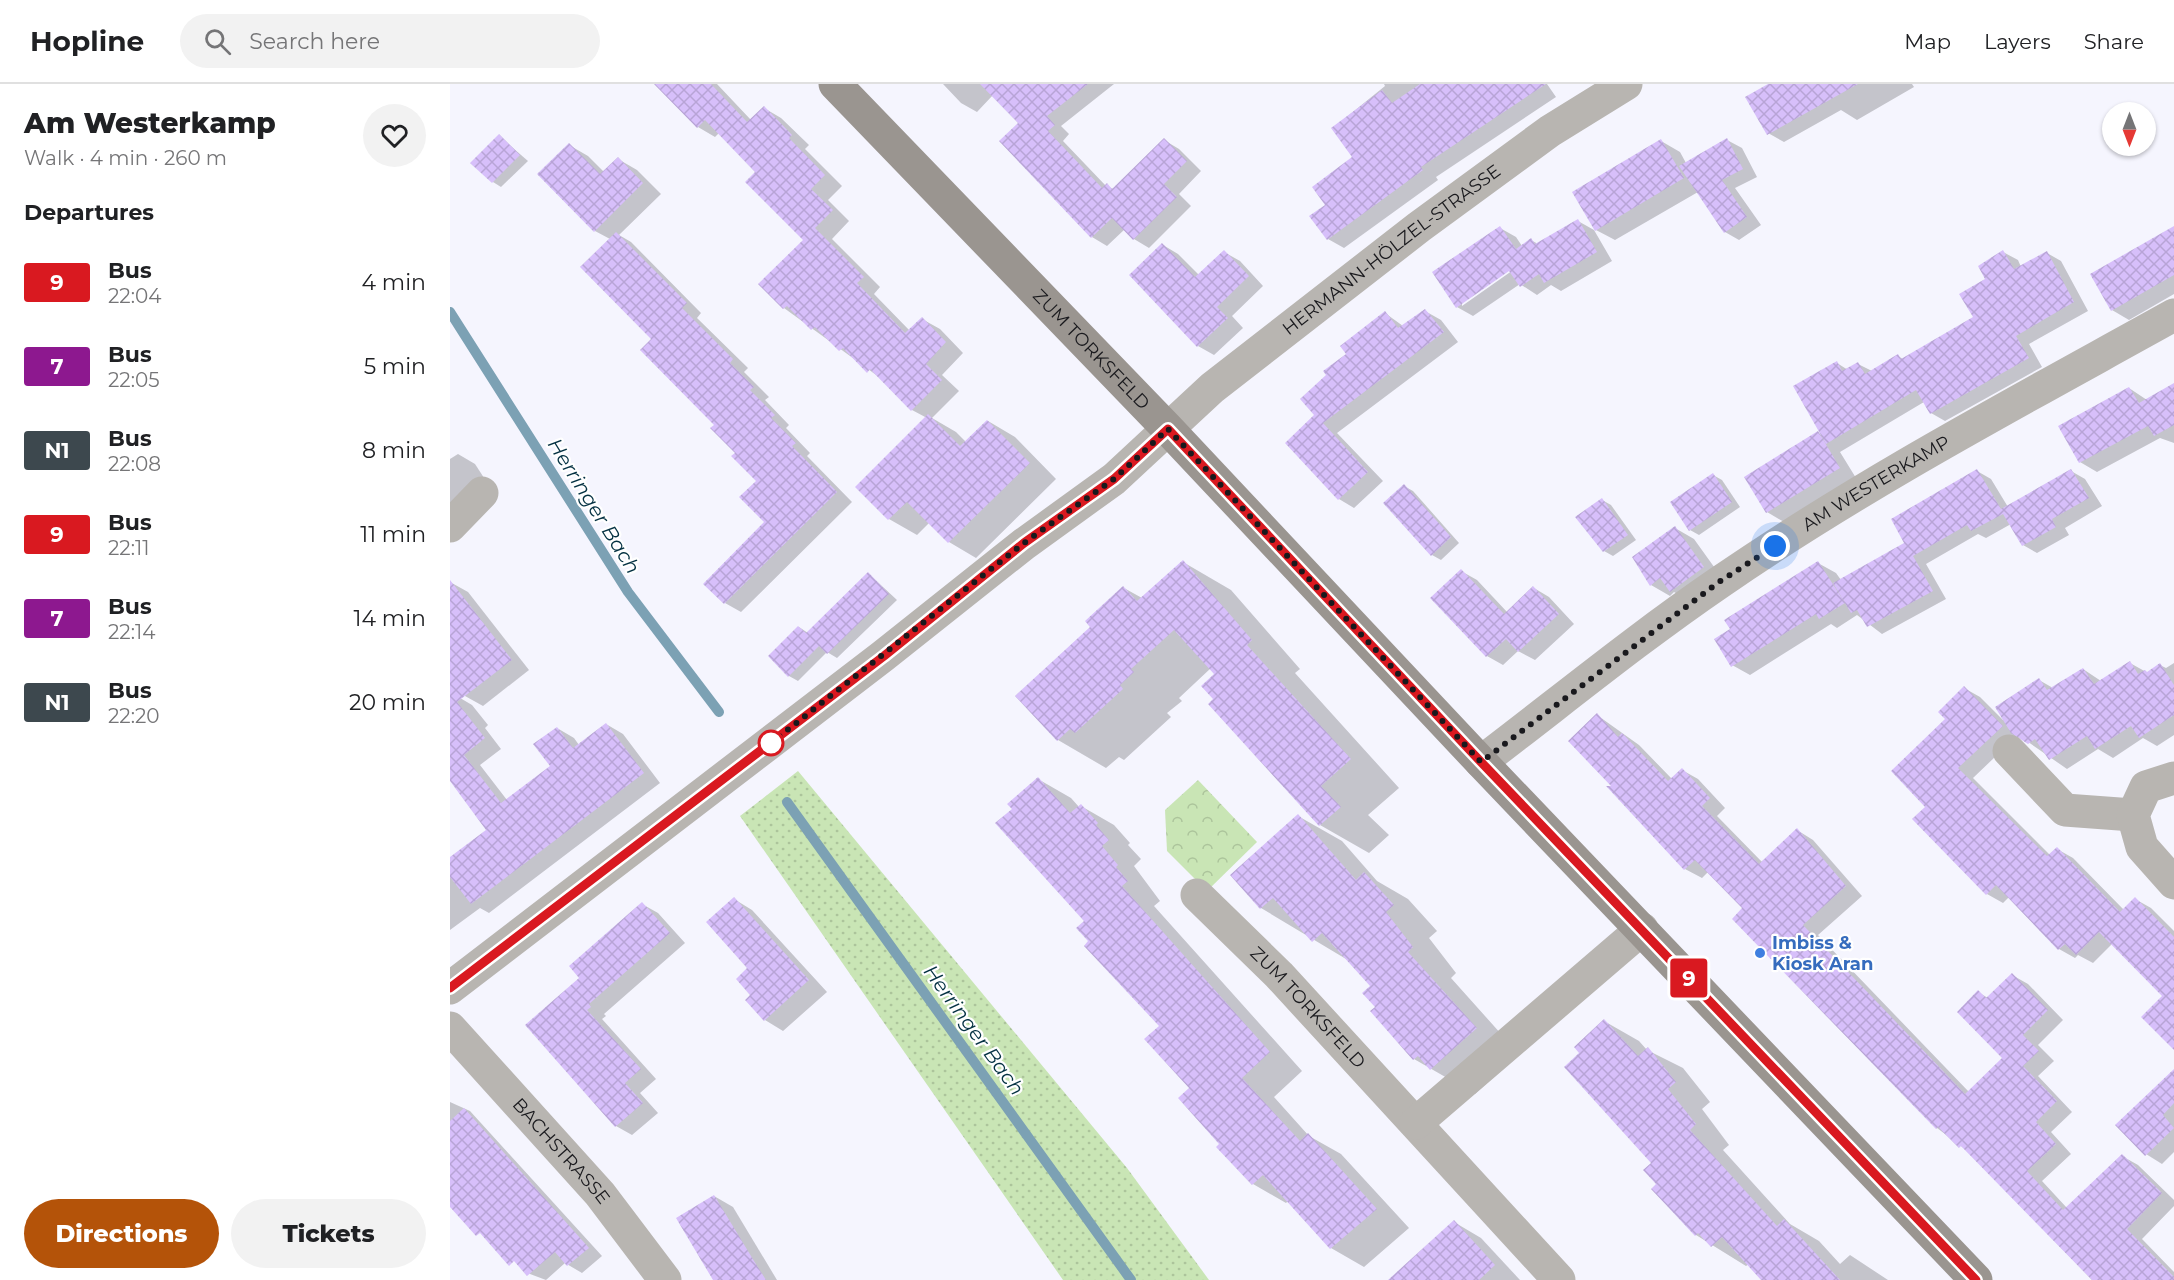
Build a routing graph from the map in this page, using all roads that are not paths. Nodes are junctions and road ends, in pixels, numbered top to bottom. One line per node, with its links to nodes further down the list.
1 (835, 84): 4 (main road, ZUM TORKSFELD)
2 (1626, 84): 4 (street, HERMANN-HÖLZEL-STRASSE)
3 (2174, 315): 8 (street, AM WESTERKAMP)
4 (1168, 429): 8 (main road, ZUM TORKSFELD); 14 (street, HERMANN-HÖLZEL-STRASSE)
5 (482, 493): 6 (street)
6 (450, 526)
7 (2009, 751): 10 (street)
8 (1481, 762): 13 (main road, ZUM TORKSFELD)
9 (2174, 778): 10 (street)
10 (2133, 815): 11 (street)
11 (2174, 882)
12 (1197, 895): 16 (street, ZUM TORKSFELD)
13 (1642, 929): 16 (street); 19 (main road, ZUM TORKSFELD)
14 (450, 988)
15 (450, 1028): 17 (street, BACHSTRASSE)
16 (1416, 1123): 18 (street, ZUM TORKSFELD)
17 (665, 1280)
18 (1559, 1280)
19 (1976, 1280)

